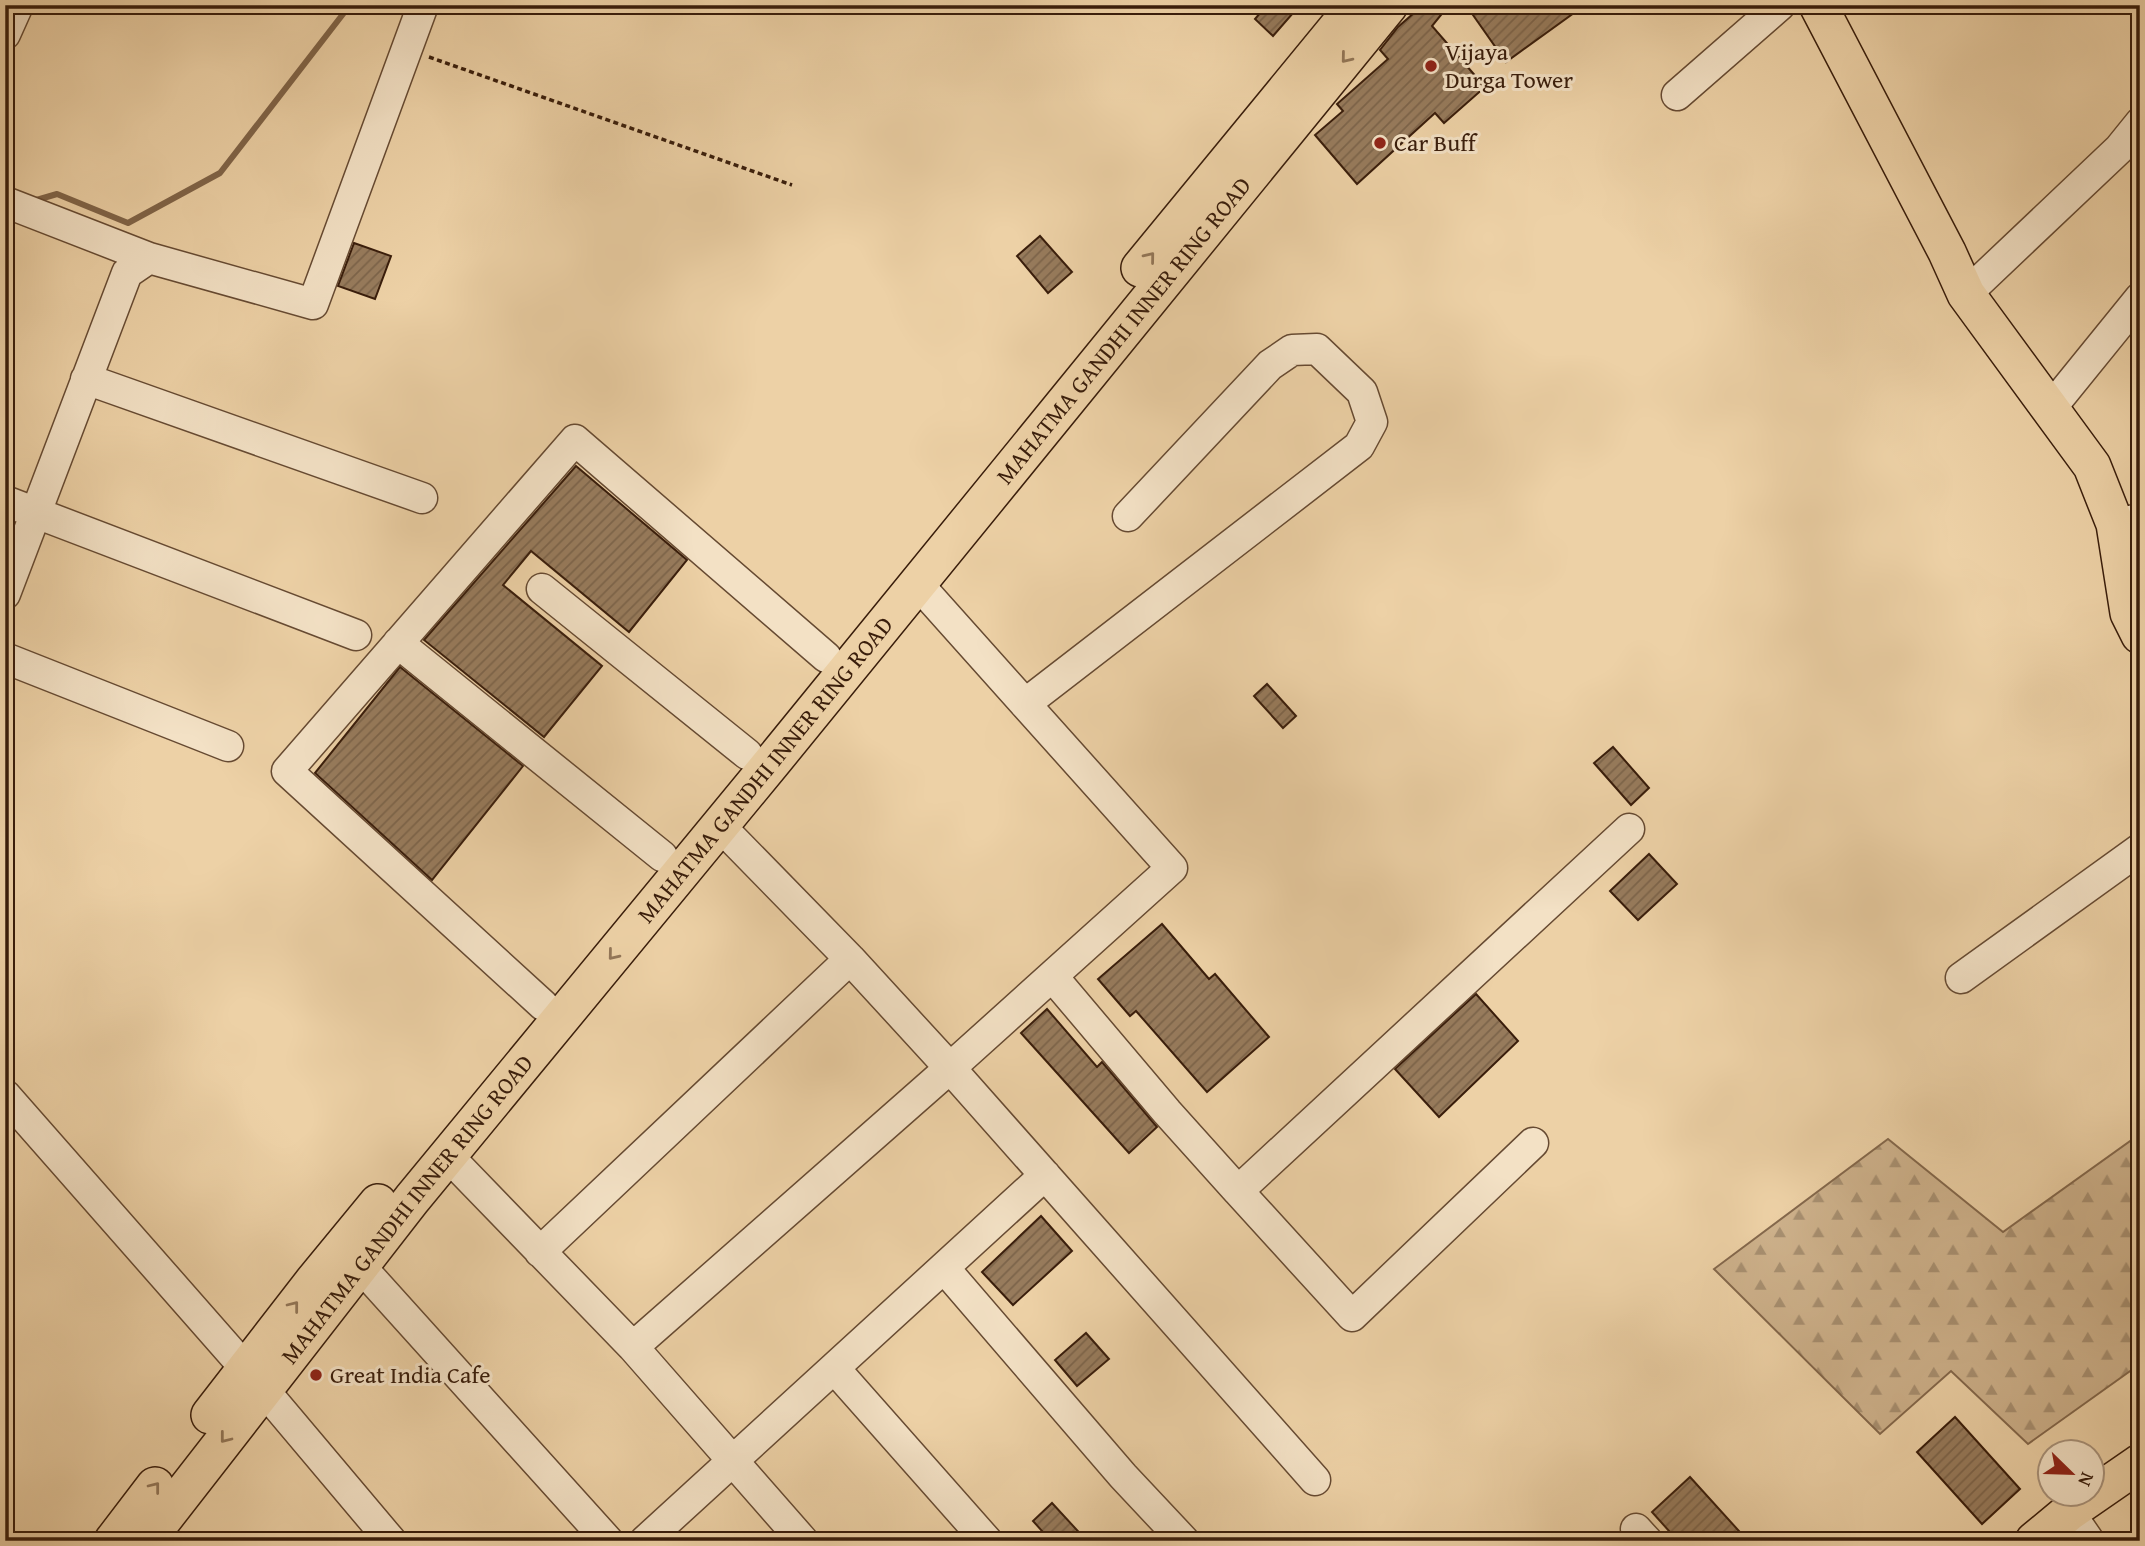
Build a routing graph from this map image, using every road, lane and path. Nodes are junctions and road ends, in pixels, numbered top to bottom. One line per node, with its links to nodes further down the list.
1 (18, 5): 7 (street)
2 (423, 5): 8 (street)
3 (1356, 5): 29 (main road, MAHATMA GANDHI INNER RING ROAD, one-way to 3)
4 (1389, 5): 23 (main road, MAHATMA GANDHI INNER RING ROAD, one-way to 23)
5 (1780, 5): 9 (street)
6 (1818, 5): 14 (main road)
7 (5, 34)
8 (407, 49): 11 (path); 13 (street)
9 (1677, 95)
10 (2140, 123): 14 (street)
11 (792, 185)
12 (5, 202): 13 (street)
13 (149, 258): 16 (street)
14 (1966, 294): 17 (main road)
15 (2140, 298): 17 (street)
16 (86, 380): 18 (street); 20 (street)
17 (2050, 409): 22 (main road)
18 (422, 498)
19 (5, 501): 20 (street)
20 (36, 512): 25 (street); 26 (street)
21 (1128, 516): 31 (street)
22 (2127, 522): 27 (main road)
23 (918, 583): 31 (street); 34 (main road, MAHATMA GANDHI INNER RING ROAD)
24 (542, 589): 33 (street)
25 (5, 594)
26 (356, 635)
27 (2140, 635)
28 (398, 643): 29 (street); 37 (street); 41 (street)
29 (826, 657): 33 (main road, MAHATMA GANDHI INNER RING ROAD)
30 (5, 658): 32 (street)
31 (1025, 704): 39 (street)
32 (228, 746)
33 (747, 754): 37 (main road, MAHATMA GANDHI INNER RING ROAD)
34 (720, 826): 38 (street); 45 (main road, MAHATMA GANDHI INNER RING ROAD, one-way to 45)
35 (1629, 829): 47 (street)
36 (2140, 849): 40 (street)
37 (662, 856): 41 (main road, MAHATMA GANDHI INNER RING ROAD)
38 (850, 958): 42 (street); 48 (street)
39 (1052, 976): 42 (street); 47 (street)
40 (1961, 978)
41 (544, 1005): 53 (main road, MAHATMA GANDHI INNER RING ROAD, one-way to 41)
42 (950, 1068): 46 (street); 51 (street)
43 (9, 1108): 53 (street)
44 (1533, 1143): 47 (street)
45 (448, 1156): 48 (street); 49 (main road, MAHATMA GANDHI INNER RING ROAD)
46 (1045, 1175): 50 (street); 56 (street)
47 (1238, 1191)
48 (540, 1252): 51 (street)
49 (360, 1266): 53 (main road, MAHATMA GANDHI INNER RING ROAD); 61 (street)
50 (944, 1268): 52 (street); 65 (street)
51 (633, 1348): 54 (street)
52 (834, 1368): 54 (street); 64 (street)
53 (254, 1379): 58 (main road, MAHATMA GANDHI INNER RING ROAD, one-way to 53); 59 (main road, MAHATMA GANDHI INNER RING ROAD, one-way to 59); 60 (street)
54 (732, 1462): 62 (street); 63 (street)
55 (2140, 1462): 57 (main road)
56 (1315, 1480)
57 (2079, 1527): 66 (main road)
58 (113, 1541)
59 (146, 1541)
60 (391, 1541)
61 (608, 1541)
62 (645, 1541)
63 (803, 1541)
64 (987, 1541)
65 (1184, 1541)
66 (2035, 1541)

